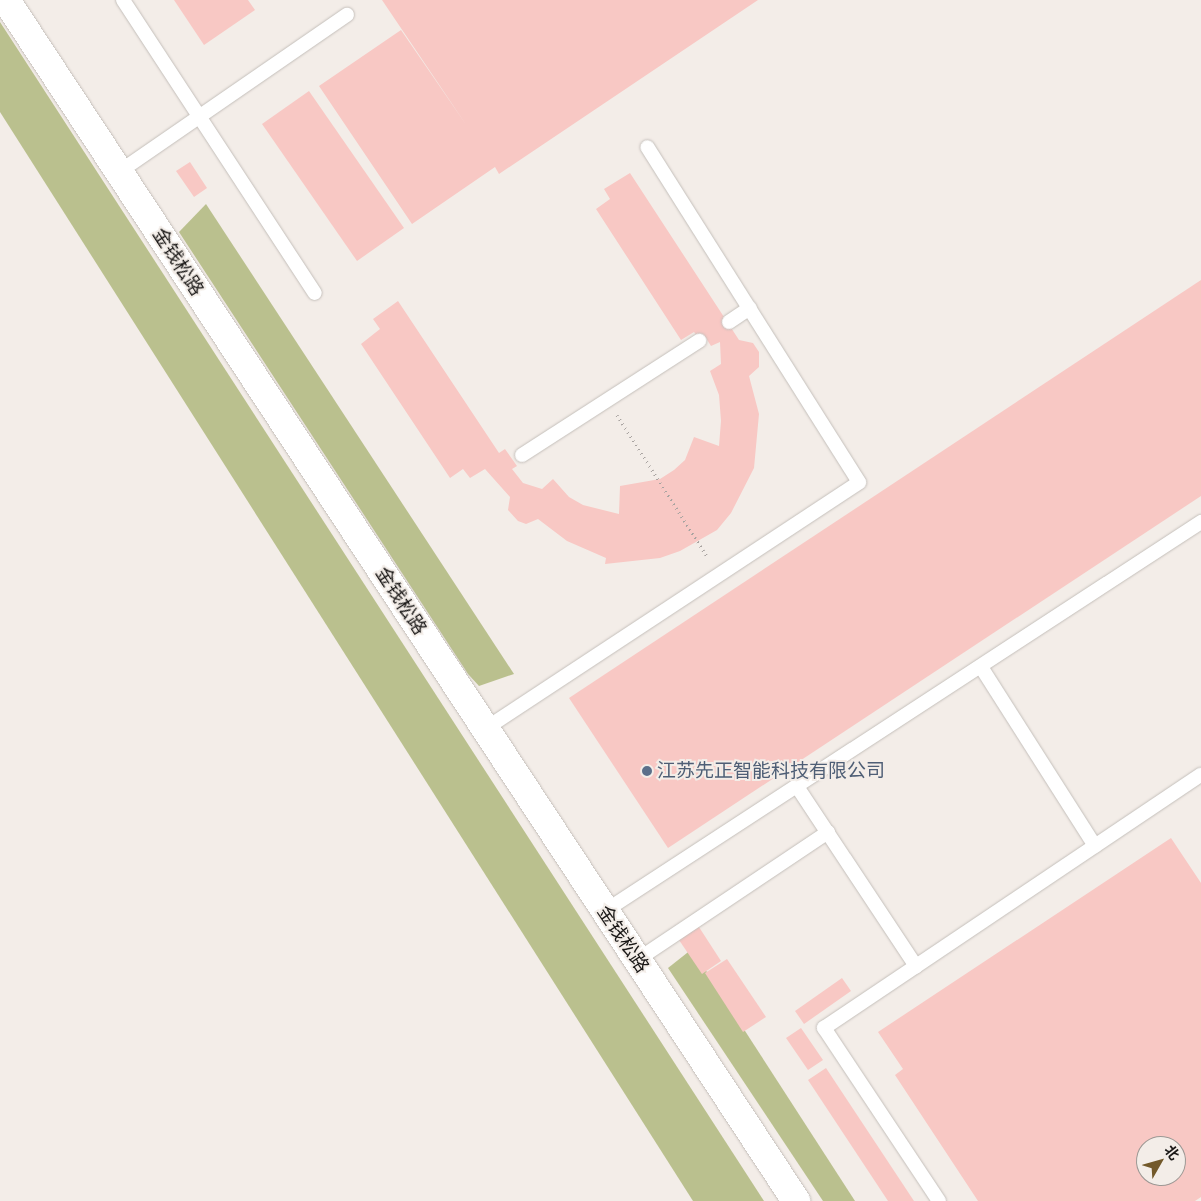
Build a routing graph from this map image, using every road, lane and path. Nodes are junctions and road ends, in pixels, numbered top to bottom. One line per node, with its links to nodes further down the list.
1 (6, 0): 6 (street, 金钱松路)
2 (123, 0): 4 (lane)
3 (347, 15): 4 (lane)
4 (200, 117): 6 (lane); 7 (lane)
5 (647, 147): 8 (lane)
6 (119, 172): 16 (street, 金钱松路)
7 (315, 293)
8 (750, 308): 9 (lane); 14 (lane)
9 (729, 322)
10 (699, 341): 11 (lane)
11 (608, 400): 12 (lane); 14 (path)
12 (522, 455)
13 (1201, 522): 15 (lane)
14 (719, 575): 16 (lane)
15 (981, 668): 18 (lane); 20 (lane)
16 (485, 729): 21 (street, 金钱松路)
17 (1201, 775): 20 (lane)
18 (798, 788): 19 (lane); 21 (lane)
19 (828, 832): 22 (lane); 23 (lane)
20 (1095, 846): 23 (lane)
21 (605, 911): 22 (street, 金钱松路)
22 (638, 960): 24 (street, 金钱松路)
23 (916, 966): 25 (lane)
24 (796, 1201)
25 (939, 1201)

